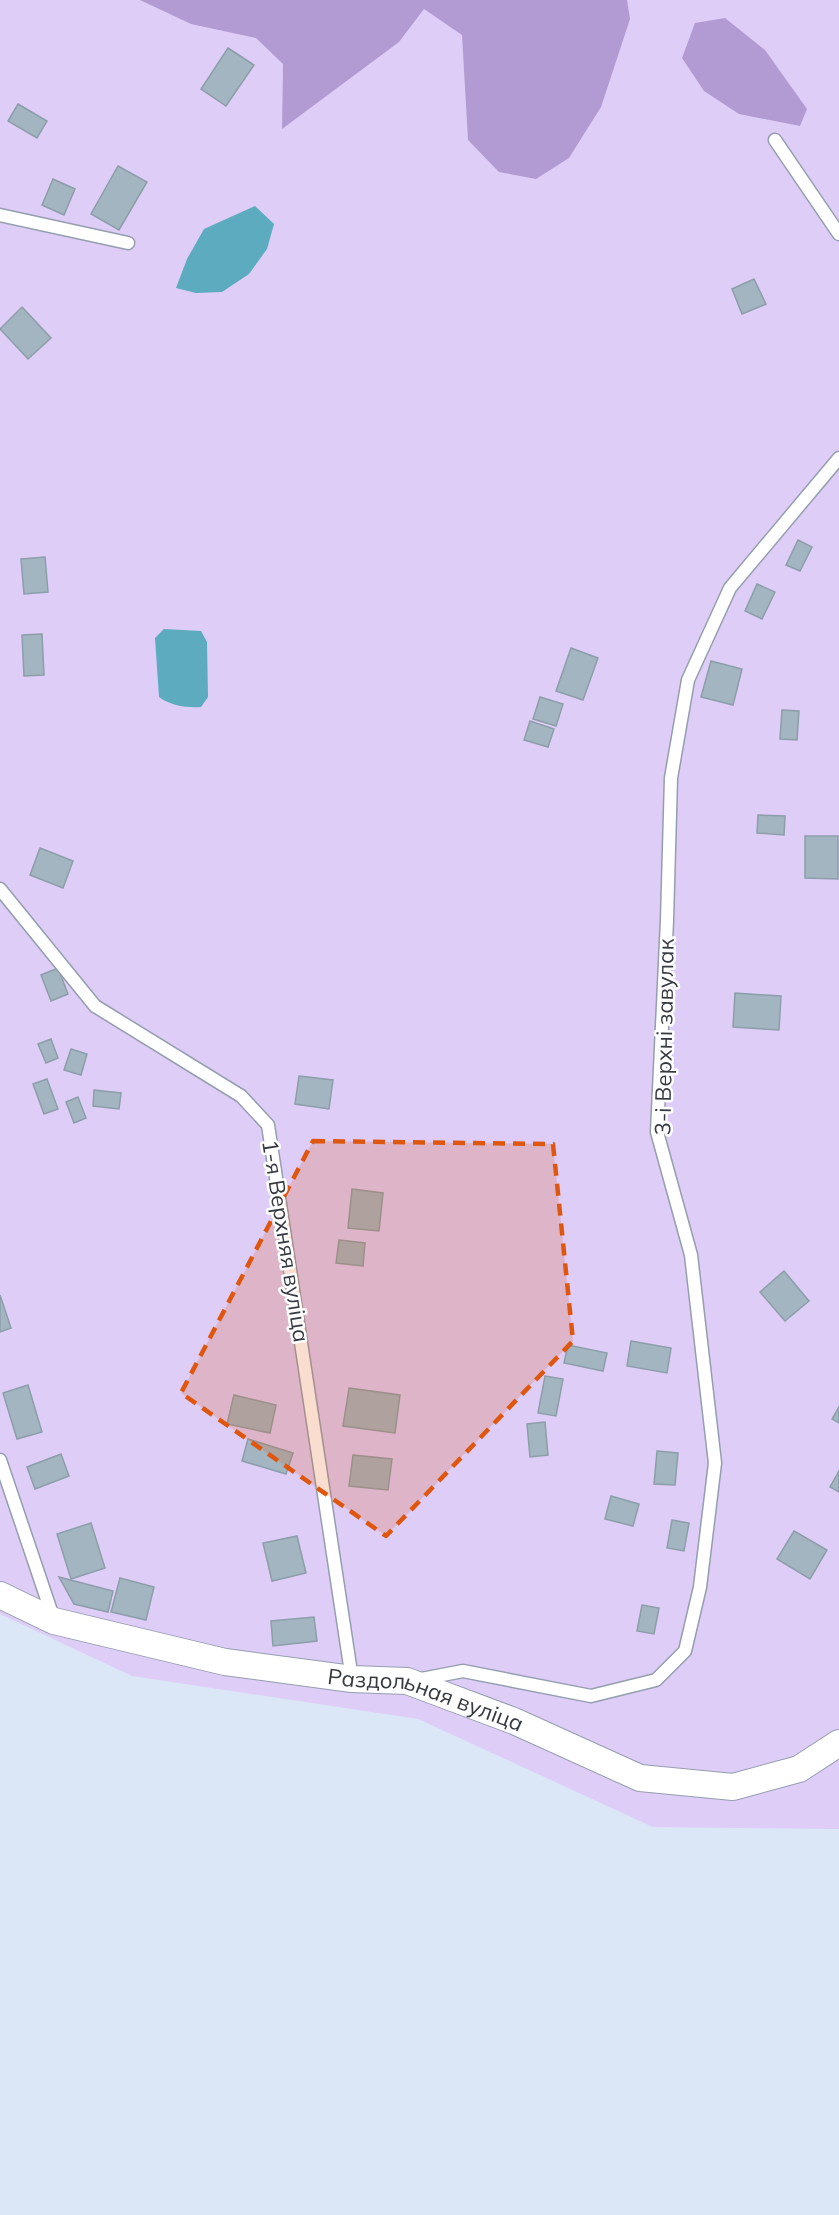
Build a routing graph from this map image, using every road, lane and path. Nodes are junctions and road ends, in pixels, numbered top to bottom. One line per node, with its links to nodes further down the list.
1 (775, 140): 3 (lane)
2 (0, 215): 4 (lane)
3 (839, 234)
4 (128, 243)
5 (839, 458): 11 (lane, 3-і Верхні завулак)
6 (0, 889): 10 (lane, 1-я Верхняя вуліца)
7 (0, 1460): 9 (lane)
8 (0, 1595): 9 (street, Раздольная вуліца)
9 (54, 1621): 10 (street, Раздольная вуліца)
10 (351, 1679): 11 (street, Раздольная вуліца)
11 (407, 1681): 12 (street, Раздольная вуліца)
12 (839, 1743)

